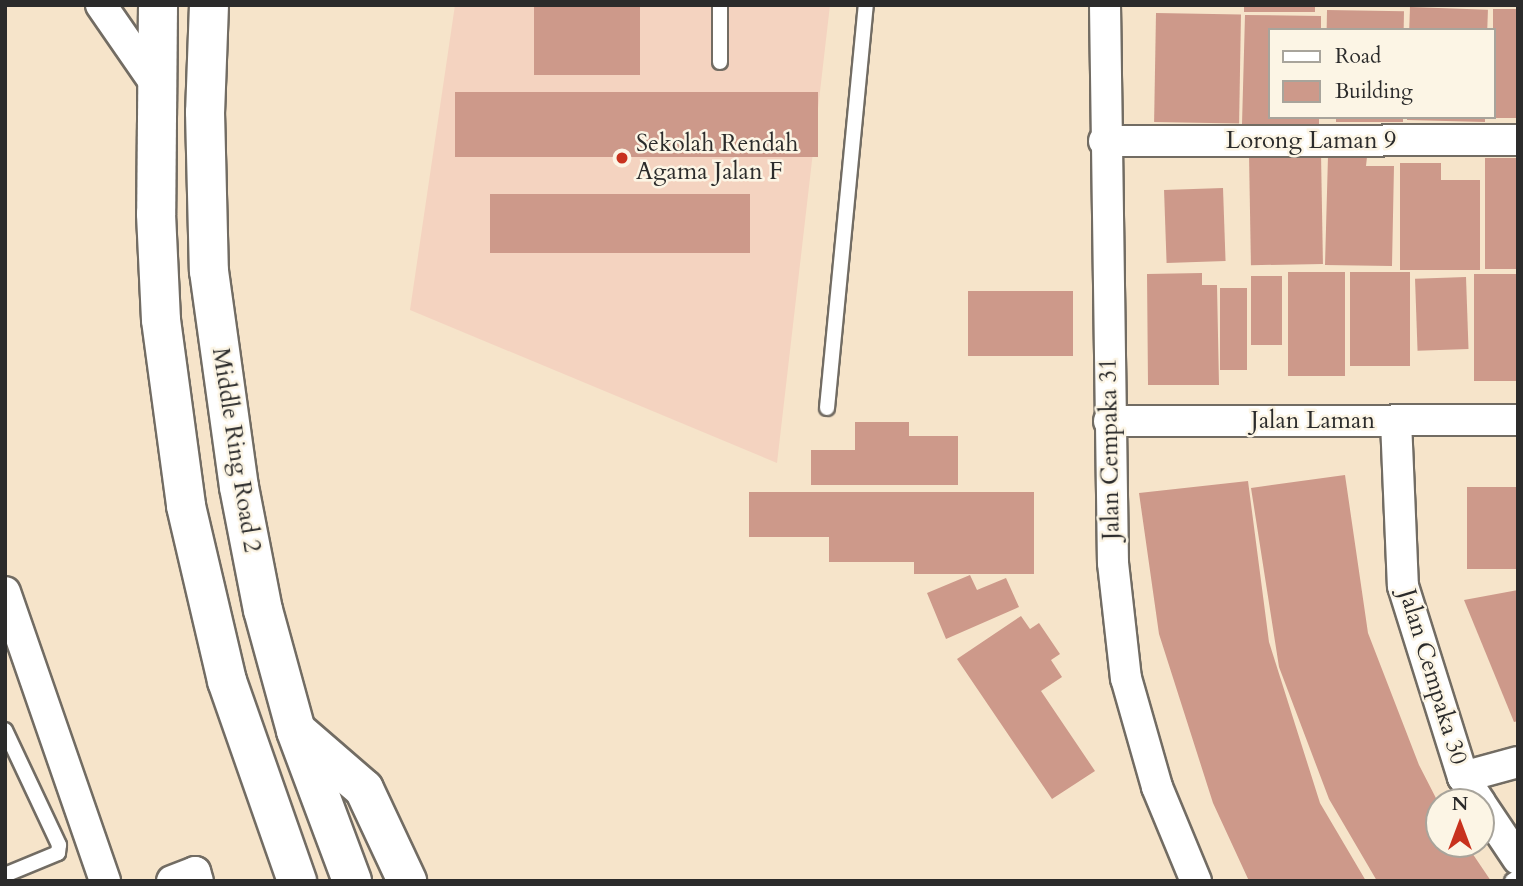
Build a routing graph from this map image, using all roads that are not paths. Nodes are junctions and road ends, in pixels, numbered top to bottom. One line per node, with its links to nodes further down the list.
1 (101, 5): 8 (street)
2 (158, 5): 8 (highway)
3 (209, 5): 17 (highway, Middle Ring Road 2)
4 (720, 5): 7 (lane)
5 (866, 5): 11 (lane)
6 (1105, 5): 10 (street, Jalan Cempaka 31)
7 (720, 62)
8 (155, 83): 21 (highway)
9 (1518, 140): 10 (street, Lorong Laman 9)
10 (1104, 141): 13 (street, Jalan Cempaka 31)
11 (827, 408)
12 (1518, 420): 14 (street, Jalan Laman)
13 (1109, 421): 14 (street, Jalan Laman); 31 (street, Jalan Cempaka 31)
14 (1396, 421): 19 (street, Jalan Cempaka 30)
15 (5, 593): 26 (street)
16 (5, 730): 24 (lane)
17 (296, 730): 29 (highway, Middle Ring Road 2); 30 (highway)
18 (1518, 762): 19 (street)
19 (1463, 777): 20 (street, Jalan Cempaka 30)
20 (1470, 788)
21 (274, 824): 27 (highway); 28 (highway)
22 (1495, 825): 23 (street, Jalan Cempaka 30)
23 (1518, 859)
24 (5, 876)
25 (1518, 877): 32 (lane)
26 (105, 881)
27 (276, 881)
28 (297, 881)
29 (352, 881)
30 (407, 881)
31 (1196, 881)
32 (1512, 881)

